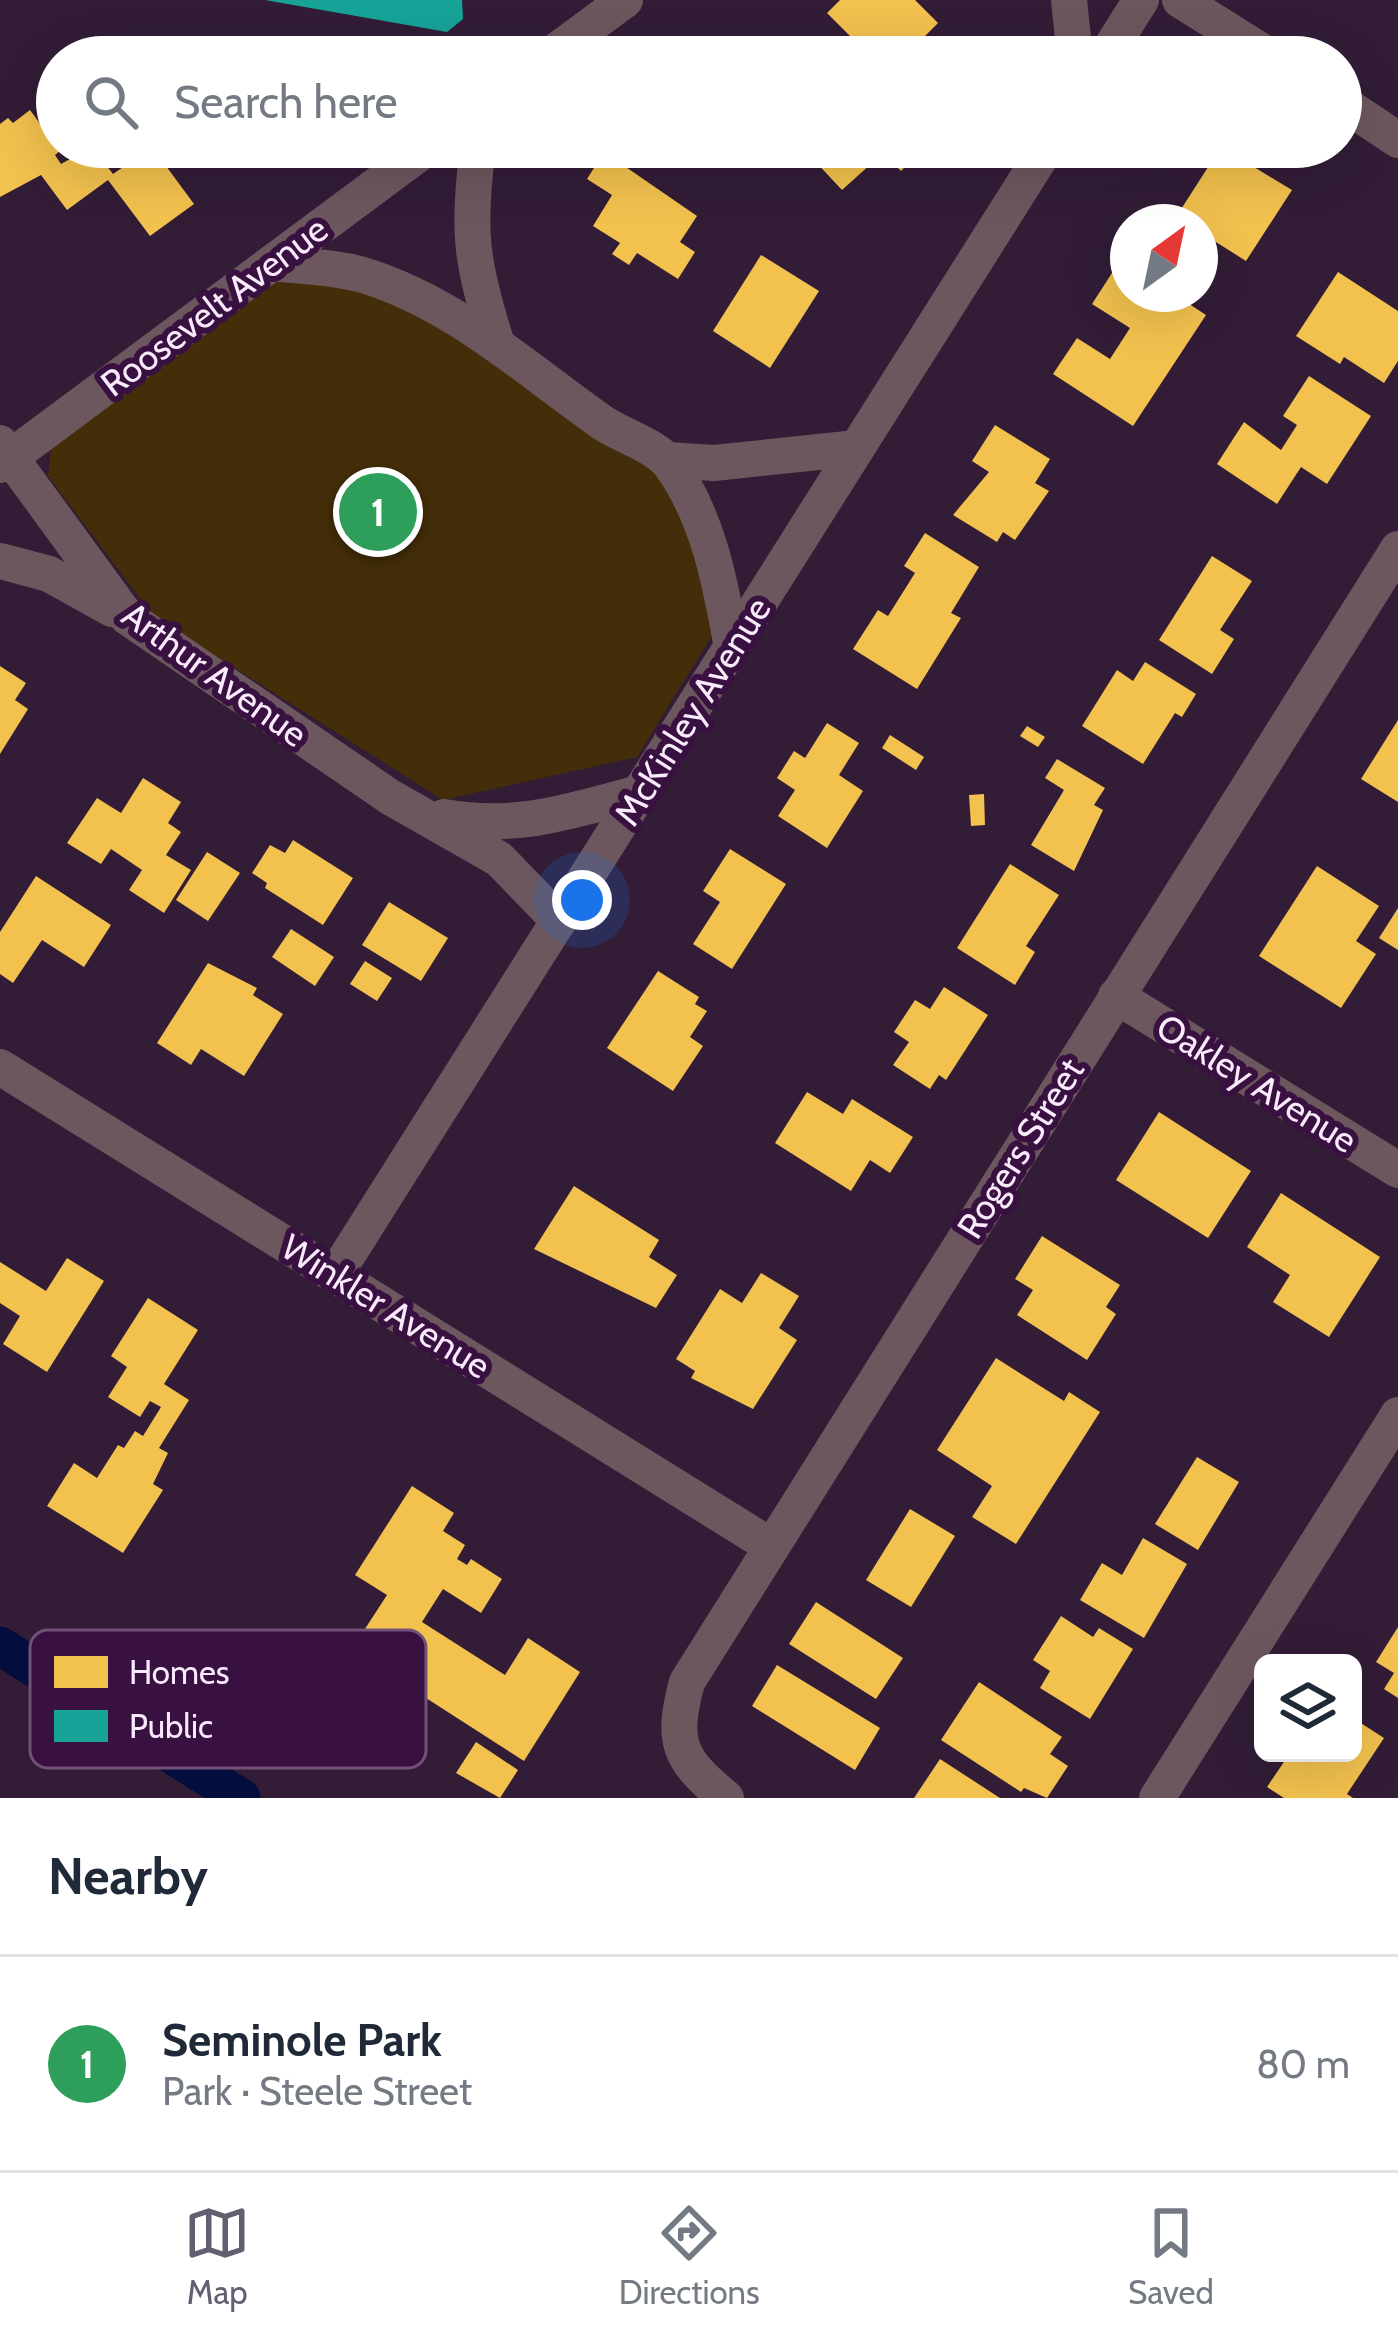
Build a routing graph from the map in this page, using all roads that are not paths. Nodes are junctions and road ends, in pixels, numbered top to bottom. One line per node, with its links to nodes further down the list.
1 (625, 0): 5 (street)
2 (1069, 0): 6 (street)
3 (1142, 0): 7 (street)
4 (1180, 0): 8 (street)
5 (576, 36)
6 (1073, 36)
7 (1119, 36)
8 (1237, 36)
9 (1362, 116): 10 (street)
10 (1398, 140)
11 (400, 168): 14 (street, Roosevelt Avenue)
12 (475, 168): 15 (street)
13 (1035, 168): 16 (street, McKinley Avenue)
14 (272, 263): 15 (street); 17 (street, Roosevelt Avenue)
15 (496, 341): 18 (street)
16 (857, 448): 18 (street); 22 (street, McKinley Avenue)
17 (4, 455): 21 (street, Arthur Avenue)
18 (668, 460): 22 (street)
19 (1398, 549): 26 (street, Rogers Street)
20 (0, 561): 21 (street)
21 (127, 617): 24 (street, Arthur Avenue)
22 (732, 648): 23 (street, McKinley Avenue)
23 (640, 794): 24 (street, Arthur Avenue); 25 (street, McKinley Avenue)
24 (419, 813): 25 (street, Arthur Avenue)
25 (559, 921): 29 (street, McKinley Avenue)
26 (1115, 996): 28 (street, Oakley Avenue); 31 (street, Rogers Street)
27 (0, 1067): 29 (street, Winkler Avenue)
28 (1398, 1171)
29 (335, 1275): 31 (street, Winkler Avenue)
30 (1398, 1415): 33 (street)
31 (771, 1546): 32 (street, Rogers Street)
32 (726, 1798)
33 (1157, 1798)

